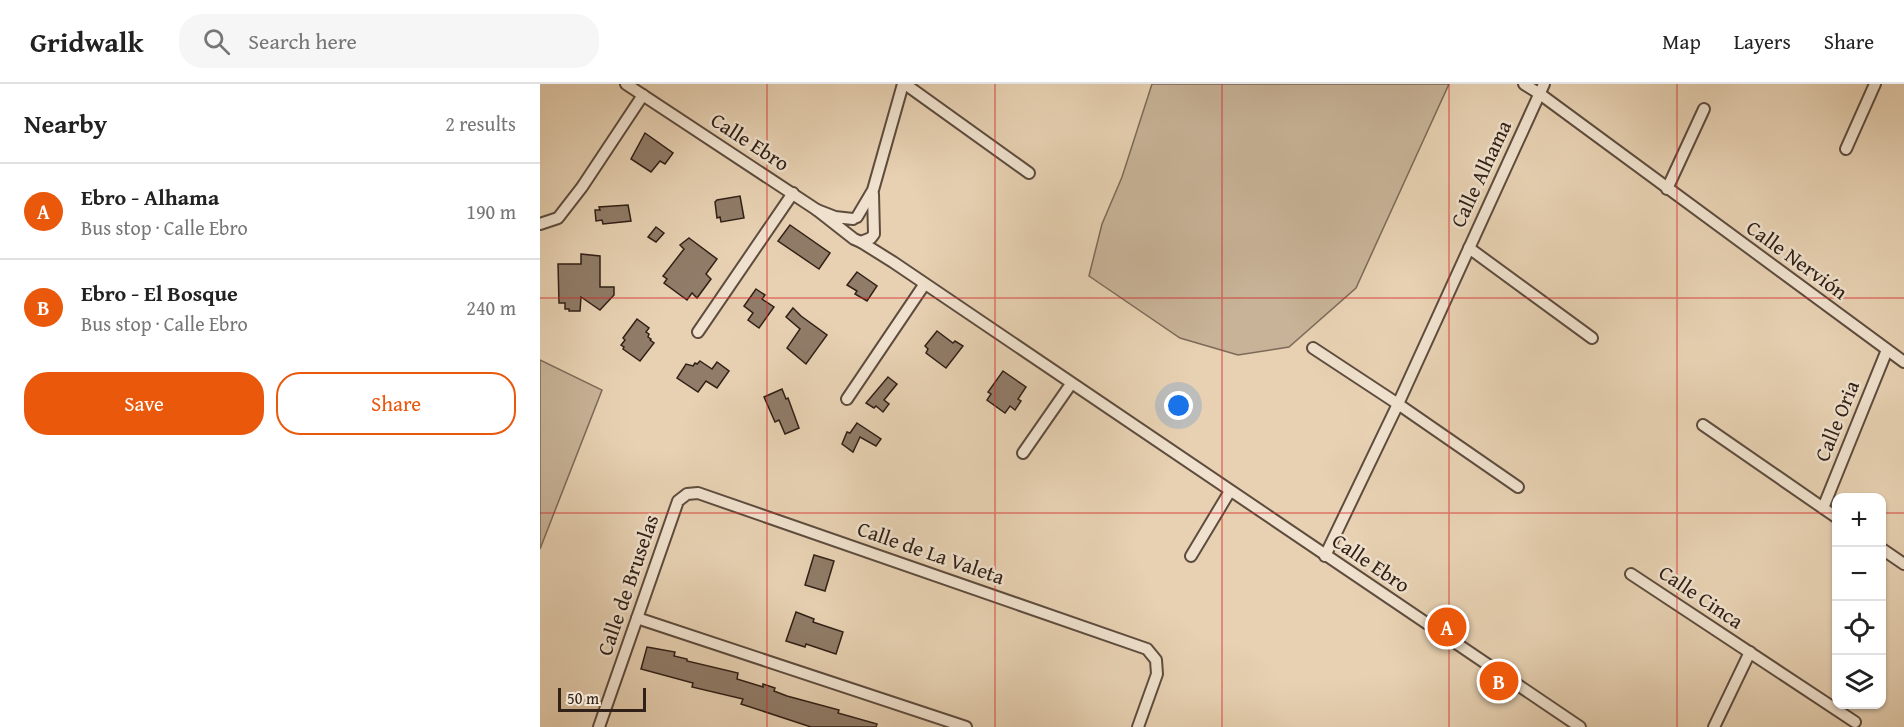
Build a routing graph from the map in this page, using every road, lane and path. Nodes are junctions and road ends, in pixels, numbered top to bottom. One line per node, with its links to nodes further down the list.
1 (626, 84): 6 (street, Calle Ebro)
2 (904, 84): 9 (street); 11 (street)
3 (1524, 84): 5 (street, Calle Nervión)
4 (1875, 84): 8 (street)
5 (1542, 89): 10 (street, Calle Nervión); 19 (street, Calle Alhama)
6 (643, 95): 12 (street, Calle Ebro); 15 (street)
7 (1704, 109): 10 (street)
8 (1846, 149)
9 (1029, 173)
10 (1667, 189): 25 (street, Calle Nervión)
11 (873, 190): 14 (street); 16 (street)
12 (793, 193): 13 (street, Calle Ebro); 22 (street, Calle Ebro)
13 (817, 210): 14 (street, Calle Ebro); 17 (street, Calle Ebro)
14 (855, 218): 16 (street); 17 (street)
15 (540, 224)
16 (874, 229): 18 (street); 20 (street, Calle Ebro)
17 (851, 237): 18 (street)
18 (861, 242): 20 (street, Calle Ebro)
19 (1468, 248): 23 (street, Calle Alhama); 29 (street, Calle Alhama)
20 (893, 262): 21 (street, Calle Ebro)
21 (924, 285): 27 (street, Calle Ebro); 28 (street)
22 (698, 332)
23 (1592, 338)
24 (1313, 348): 29 (street)
25 (1887, 350): 26 (street, Calle Nervión); 35 (street, Calle Oria)
26 (1904, 362)
27 (1071, 384): 31 (street); 33 (street, Calle Ebro)
28 (847, 399)
29 (1398, 404): 32 (street); 39 (street, Calle Alhama)
30 (1703, 424): 35 (street)
31 (1023, 453)
32 (1518, 487)
33 (1230, 491): 38 (street); 39 (street, Calle Ebro)
34 (687, 494): 42 (street, Calle de Bruselas); 47 (street, Calle de La Valeta)
35 (1823, 508): 36 (street)
36 (1832, 514)
37 (1886, 552): 40 (street)
38 (1191, 556)
39 (1325, 556): 48 (street, Calle Ebro)
40 (1904, 564)
41 (1631, 574): 43 (street, Calle Cinca)
42 (637, 618): 45 (street, Calle de Bruselas); 46 (street)
43 (1750, 652): 44 (street, Calle Cinca); 49 (street, Calle Cinca)
44 (1855, 722)
45 (599, 727)
46 (966, 727)
47 (1138, 727)
48 (1580, 727)
49 (1714, 727)

